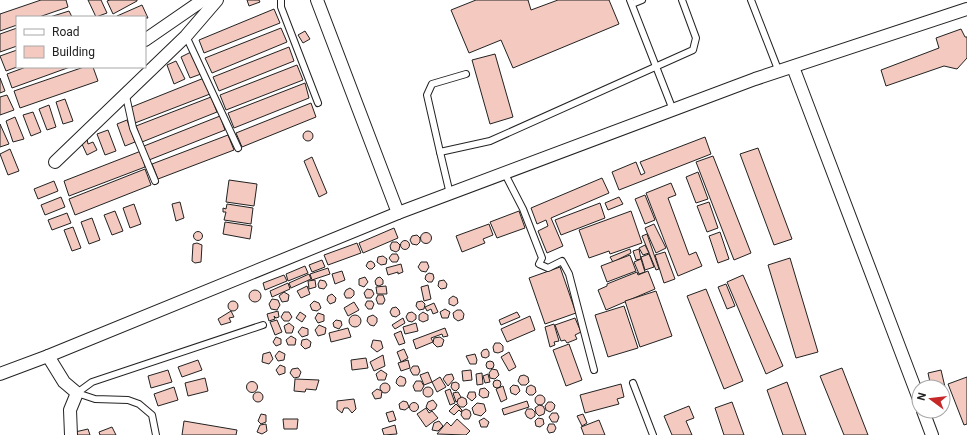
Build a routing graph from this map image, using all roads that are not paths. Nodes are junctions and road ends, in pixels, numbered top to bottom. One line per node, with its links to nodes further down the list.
1 (203, 0): 11 (street)
2 (217, 0): 10 (street)
3 (281, 0): 17 (lane)
4 (317, 0): 25 (street)
5 (642, 0): 8 (lane)
6 (682, 0): 12 (lane)
7 (751, 0): 14 (lane)
8 (631, 2): 12 (lane)
9 (967, 8): 13 (street)
10 (186, 36): 16 (street); 19 (lane)
11 (146, 39)
12 (656, 66): 18 (lane); 20 (lane)
13 (793, 67): 14 (street); 30 (street)
14 (779, 72): 18 (street)
15 (466, 74): 20 (lane)
16 (126, 96): 21 (street); 23 (lane)
17 (318, 103)
18 (673, 110): 22 (street)
19 (238, 148)
20 (440, 152): 24 (lane)
21 (55, 162)
22 (505, 174): 24 (street); 28 (lane)
23 (155, 180)
24 (450, 194): 25 (street)
25 (398, 213): 27 (street)
26 (263, 325): 32 (lane)
27 (48, 356): 29 (street); 32 (street)
28 (594, 370)
29 (0, 374)
30 (911, 379)
31 (634, 383): 36 (lane)
32 (77, 394): 34 (street); 35 (lane)
33 (926, 419): 37 (street)
34 (71, 435)
35 (156, 435)
36 (653, 435)
37 (932, 435)

